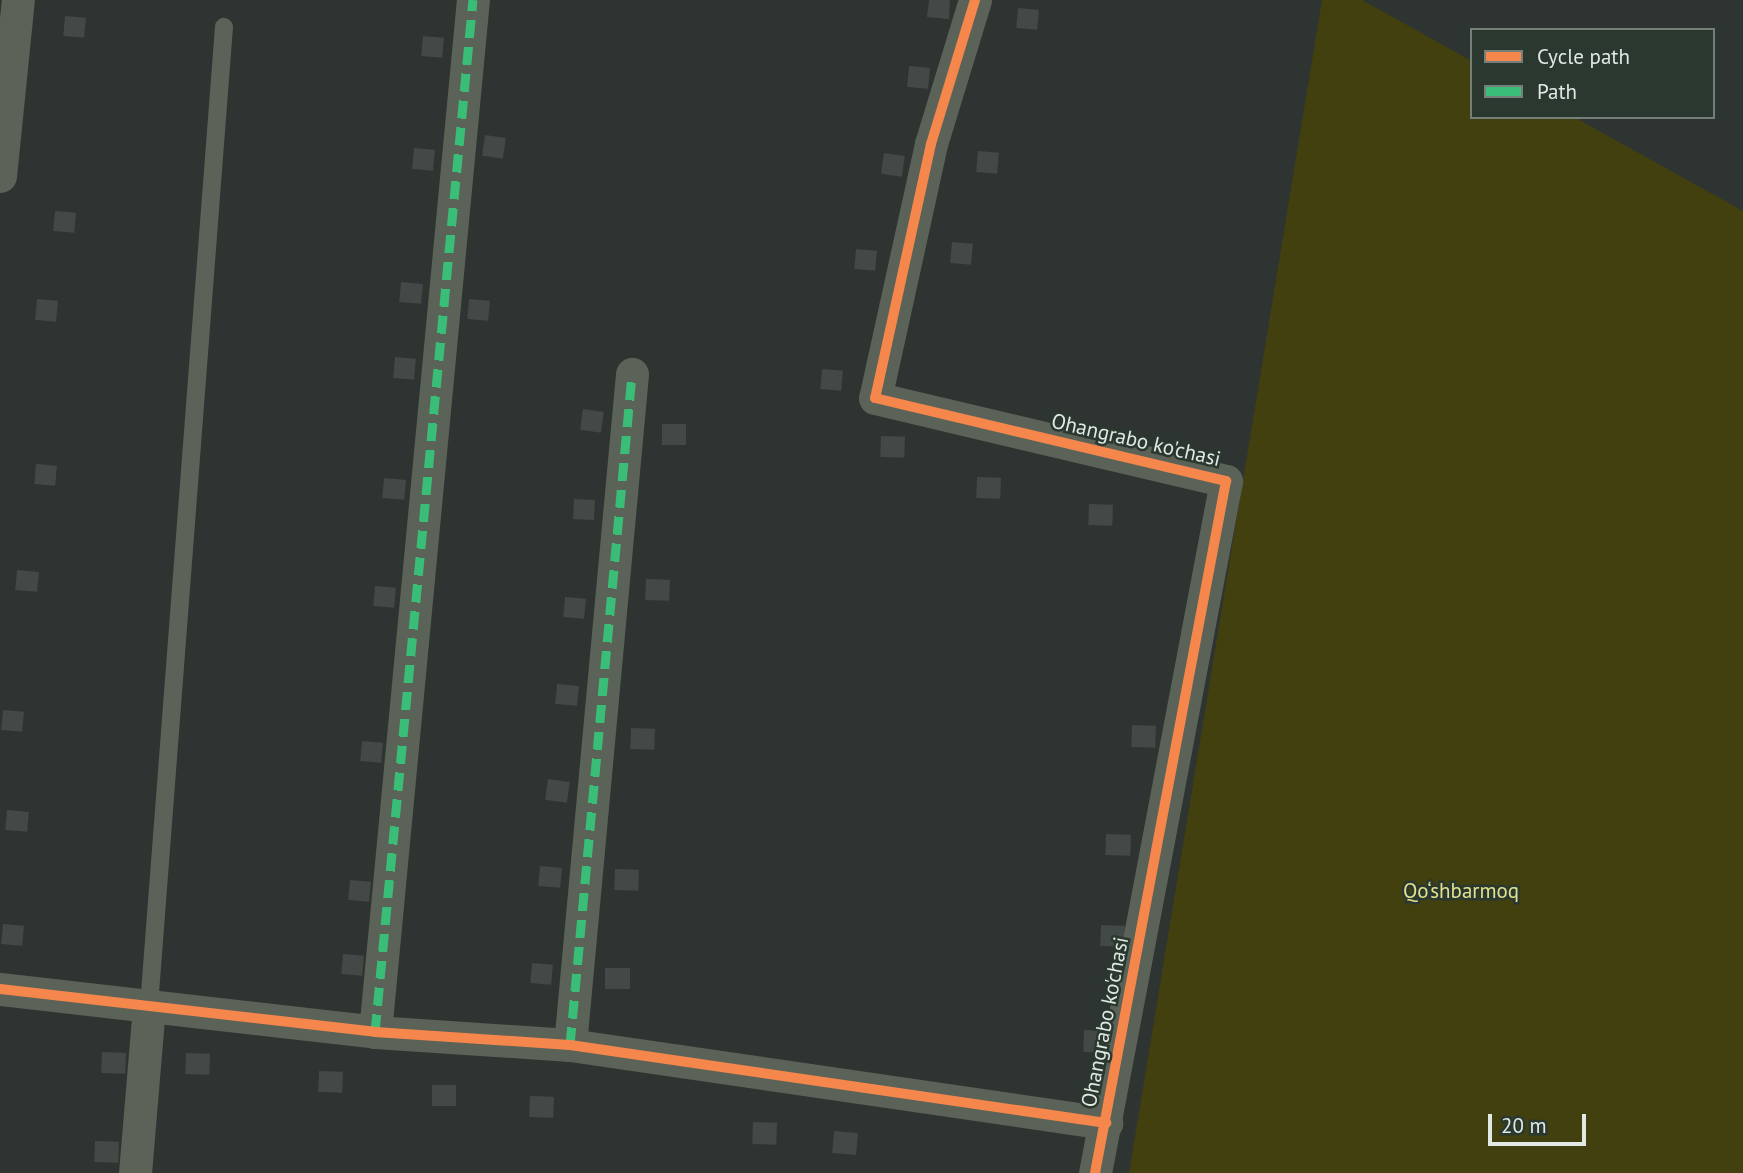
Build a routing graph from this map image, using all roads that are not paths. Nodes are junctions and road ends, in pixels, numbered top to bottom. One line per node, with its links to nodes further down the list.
1 (18, 0): 5 (street)
2 (474, 0): 10 (street)
3 (975, 0): 12 (street, Ohangrabo ko'chasi)
4 (224, 27): 9 (lane)
5 (5, 70): 6 (street)
6 (0, 176)
7 (632, 374): 11 (street)
8 (0, 989): 9 (street)
9 (149, 1006): 10 (street); 13 (street)
10 (375, 1032): 11 (street)
11 (570, 1045): 12 (street)
12 (1106, 1122): 14 (street, Ohangrabo ko'chasi)
13 (135, 1173)
14 (1095, 1173)

